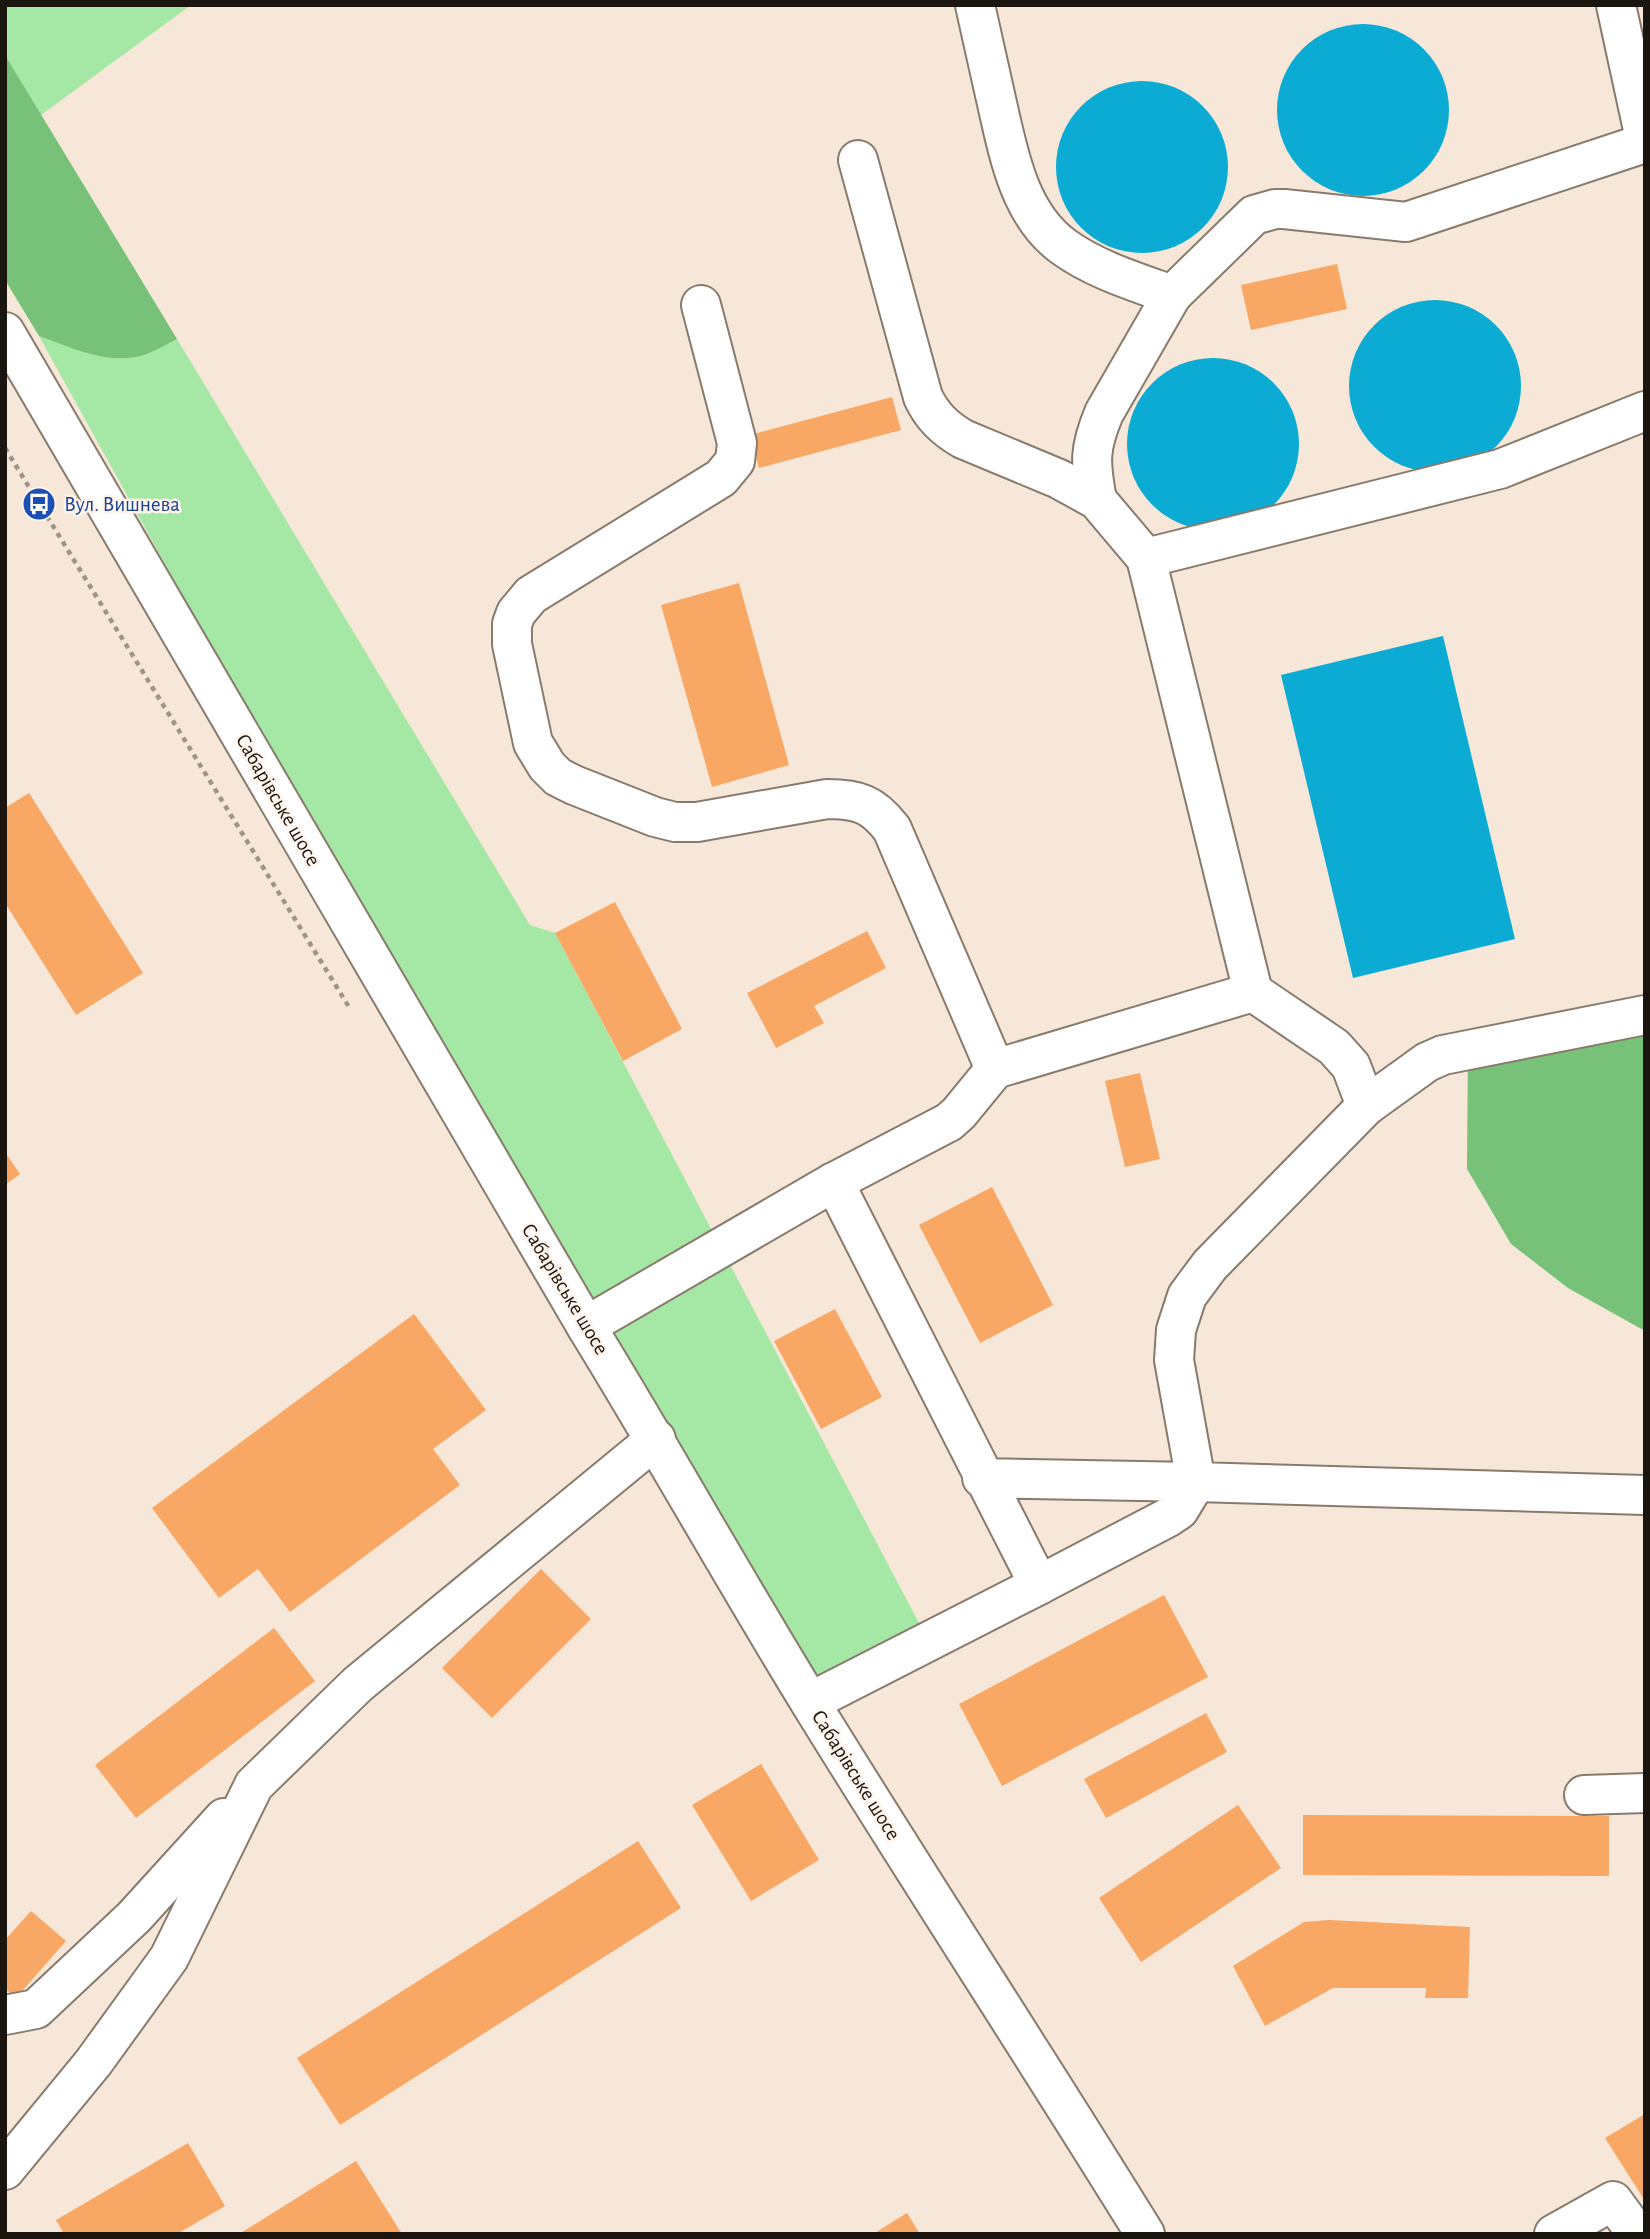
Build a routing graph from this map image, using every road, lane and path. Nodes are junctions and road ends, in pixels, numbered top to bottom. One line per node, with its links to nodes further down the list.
1 (975, 5): 5 (street)
2 (1616, 5): 3 (street)
3 (1645, 141): 5 (street)
4 (858, 160): 9 (street)
5 (1172, 295): 9 (street)
6 (701, 306): 13 (street)
7 (5, 332): 16 (street, Сабарівське шосе)
8 (1645, 411): 10 (street)
9 (1097, 500): 10 (street)
10 (1146, 558): 11 (street)
11 (1253, 992): 13 (street); 14 (street)
12 (1645, 1015): 14 (street)
13 (995, 1069): 15 (street)
14 (1366, 1106): 19 (street)
15 (834, 1182): 16 (street); 18 (street)
16 (586, 1326): 17 (street, Сабарівське шосе)
17 (656, 1439): 22 (street, Сабарівське шосе); 23 (street)
18 (982, 1478): 19 (street); 21 (street)
19 (1196, 1482): 20 (street); 21 (street)
20 (1645, 1495)
21 (1039, 1585): 22 (street)
22 (810, 1702): 28 (street, Сабарівське шосе)
23 (254, 1785): 26 (street); 27 (street)
24 (1645, 1793): 25 (street)
25 (1584, 1795)
26 (5, 2015)
27 (5, 2170)
28 (1145, 2234)
29 (1554, 2234): 30 (street)
30 (1637, 2234)

